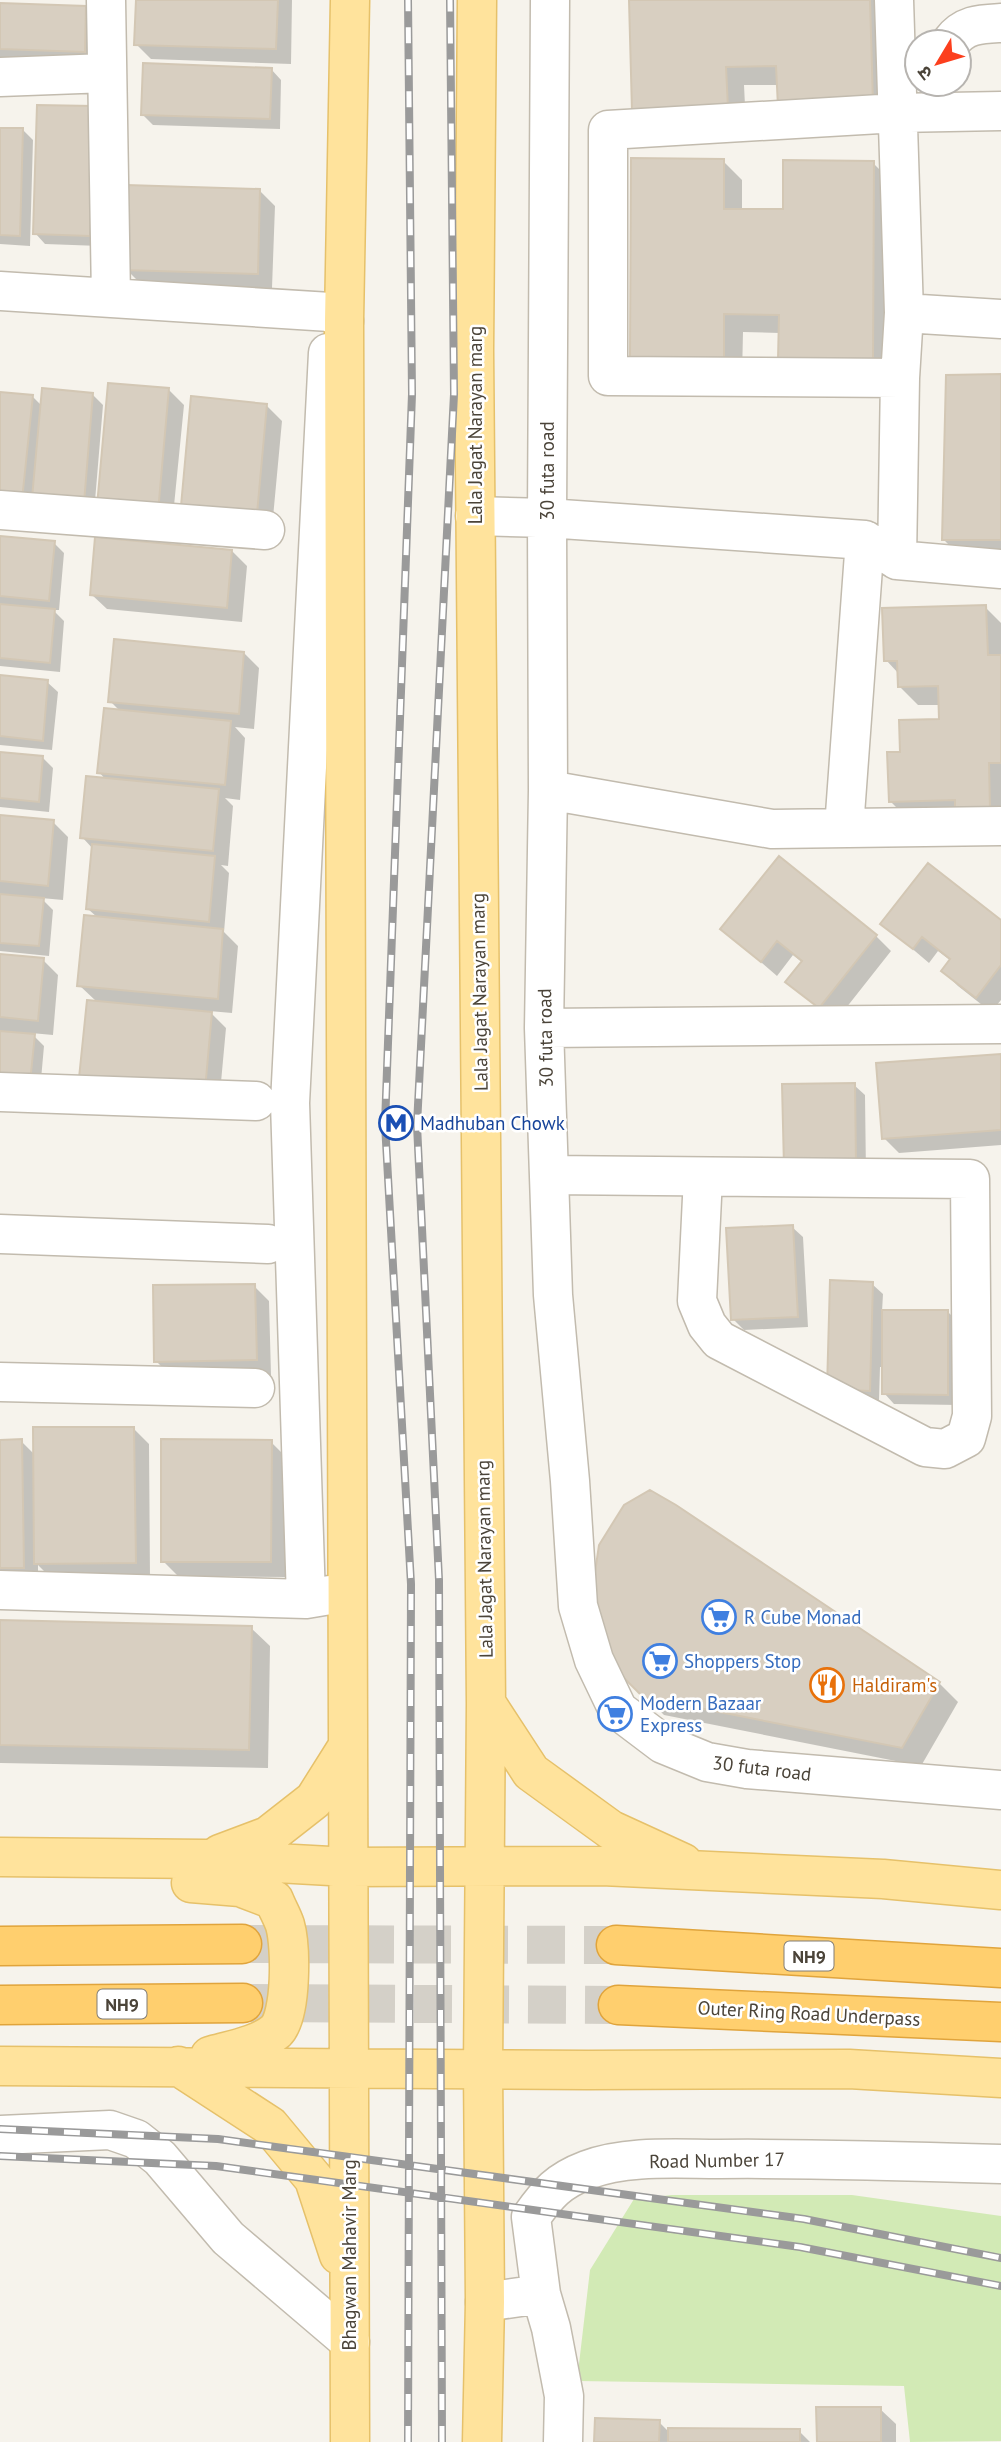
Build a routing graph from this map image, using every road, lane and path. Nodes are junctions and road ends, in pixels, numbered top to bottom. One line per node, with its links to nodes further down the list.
1 (106, 0): 9 (street)
2 (331, 0): 16 (street)
3 (349, 0): 16 (main road)
4 (477, 0): 20 (main road, Lala Jagat Narayan marg)
5 (550, 0): 21 (street, 30 futa road)
6 (894, 0): 11 (street)
7 (1001, 23): 8 (street)
8 (966, 28)
9 (107, 73): 10 (street); 14 (street)
10 (0, 77)
11 (922, 103): 12 (street); 15 (street); 18 (street)
12 (1001, 111)
13 (0, 291): 14 (street)
14 (111, 298): 16 (street)
15 (904, 313): 17 (street); 18 (street)
16 (337, 317): 40 (main road); 41 (street)
17 (1001, 319)
18 (900, 378): 24 (street)
19 (0, 510): 22 (street)
20 (475, 516): 21 (street); 42 (main road, Lala Jagat Narayan marg)
21 (547, 518): 23 (street); 26 (street, 30 futa road)
22 (265, 530)
23 (865, 540): 24 (street); 28 (street)
24 (897, 560): 25 (street)
25 (1001, 569)
26 (548, 790): 28 (street); 30 (street, 30 futa road)
27 (1001, 826): 28 (street)
28 (844, 828)
29 (1001, 1024): 30 (street)
30 (544, 1028): 33 (street, 30 futa road)
31 (0, 1092): 32 (street)
32 (256, 1101)
33 (549, 1175): 34 (street); 44 (street, 30 futa road)
34 (703, 1177): 34 (street)
35 (0, 1234): 36 (street)
36 (268, 1244)
37 (0, 1382): 38 (street)
38 (255, 1388)
39 (0, 1590): 41 (street)
40 (348, 1593): 41 (street); 43 (main road)
41 (306, 1599)
42 (486, 1703): 47 (main road, Lala Jagat Narayan marg); 49 (main road)
43 (348, 1746): 46 (main road); 48 (main road)
44 (1001, 1790)
45 (0, 1857): 46 (main road)
46 (205, 1859): 48 (main road)
47 (484, 1866): 48 (main road); 49 (main road); 63 (main road, Lala Jagat Narayan marg)
48 (348, 1867): 62 (main road)
49 (700, 1870): 51 (main road)
50 (0, 1884): 61 (main road)
51 (1001, 1891)
52 (242, 1944): 54 (highway)
53 (617, 1945): 55 (highway, NH9)
54 (0, 1946)
55 (1001, 1968)
56 (243, 2003): 57 (highway, NH9)
57 (0, 2005)
58 (618, 2005): 59 (highway, Outer Ring Road Underpass)
59 (1001, 2022)
60 (0, 2066): 61 (main road)
61 (178, 2066): 62 (main road); 67 (main road)
62 (349, 2068): 63 (main road); 67 (main road, Bhagwan Mahavir Marg)
63 (483, 2069): 64 (main road); 69 (main road)
64 (1001, 2078)
65 (0, 2135): 70 (street)
66 (1001, 2164): 68 (street, Road Number 17)
67 (349, 2287): 70 (main road, Bhagwan Mahavir Marg)
68 (541, 2294): 69 (street); 73 (street, Road Number 17)
69 (485, 2302): 72 (main road)
70 (349, 2342): 71 (main road, Bhagwan Mahavir Marg)
71 (350, 2442)
72 (482, 2442)
73 (563, 2442)

